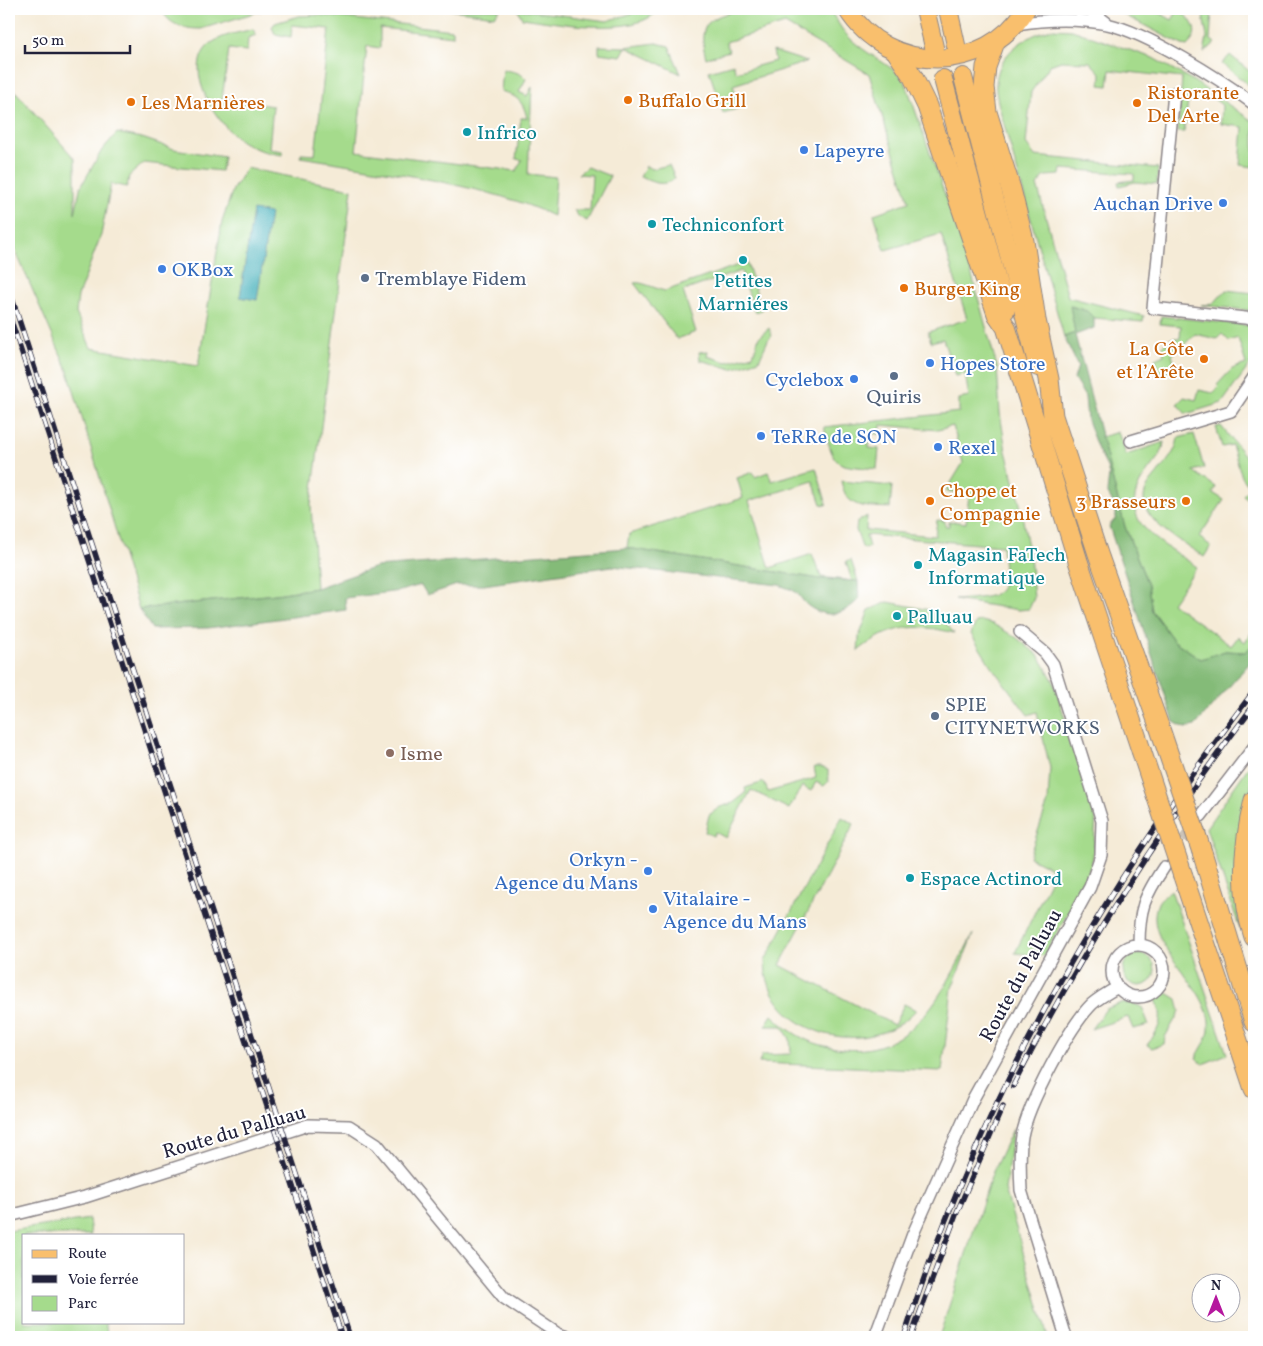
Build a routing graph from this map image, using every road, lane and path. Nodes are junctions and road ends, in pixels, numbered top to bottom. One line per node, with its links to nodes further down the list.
1 (848, 9): 11 (main road)
2 (925, 9): 10 (main road)
3 (948, 9): 9 (main road)
4 (1026, 9): 6 (main road)
5 (1089, 9): 7 (street)
6 (1016, 24): 7 (street); 8 (main road)
7 (1109, 25): 15 (street)
8 (995, 42): 11 (main road); 19 (highway)
9 (956, 46)
10 (934, 47)
11 (896, 51): 17 (highway)
12 (963, 77): 19 (main road)
13 (943, 79): 17 (main road)
14 (1174, 93): 16 (street)
15 (1254, 104)
16 (1254, 319)
17 (1006, 327): 30 (highway, bridge)
18 (1254, 377): 20 (street)
19 (1052, 416): 29 (highway, bridge)
20 (1131, 441)
21 (1020, 632): 33 (street, Route du Palluau)
22 (1254, 747): 24 (street)
23 (1254, 800): 26 (highway)
24 (1202, 816)
25 (1164, 868): 27 (street)
26 (1254, 937)
27 (1139, 945): 28 (street); 28 (street)
28 (1118, 987): 34 (street)
29 (1254, 1022)
30 (1254, 1090)
31 (9, 1216): 32 (street, Route du Palluau)
32 (566, 1337)
33 (875, 1337)
34 (1066, 1337)

